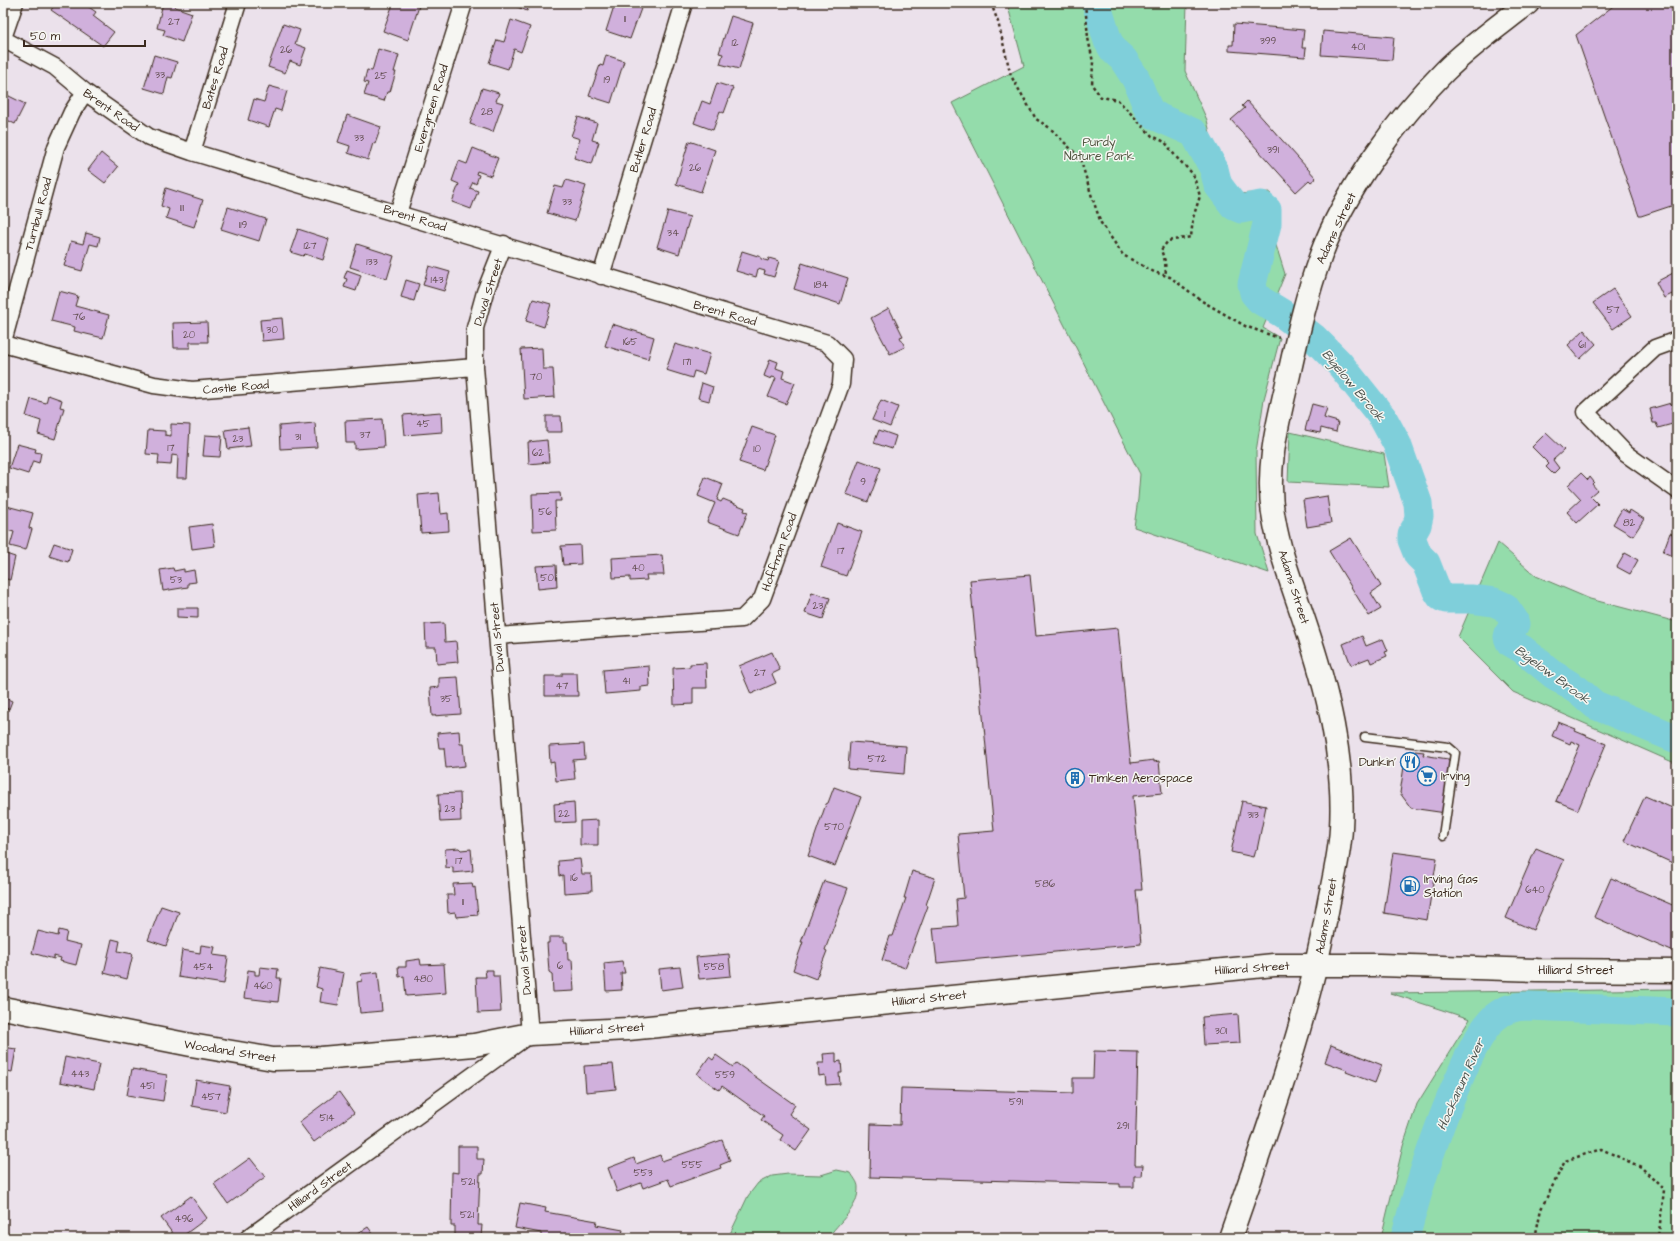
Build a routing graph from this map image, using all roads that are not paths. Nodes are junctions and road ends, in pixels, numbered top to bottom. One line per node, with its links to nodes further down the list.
1 (15, 3): 6 (street)
2 (238, 3): 8 (street, Bates Road)
3 (464, 3): 9 (street, Evergreen Road)
4 (684, 3): 11 (street, Butler Road)
5 (1528, 3): 20 (street, Adams Street)
6 (3, 39): 7 (street, Brent Road)
7 (85, 92): 8 (street, Brent Road); 13 (street, Turnbull Road)
8 (192, 152): 9 (street, Brent Road)
9 (398, 213): 10 (street, Brent Road)
10 (504, 244): 11 (street, Brent Road); 15 (street, Duval Street)
11 (601, 276): 14 (street, Brent Road)
12 (1677, 340): 16 (street)
13 (3, 343): 15 (street, Castle Road)
14 (843, 359): 17 (street, Hoffman Road)
15 (475, 367): 17 (street, Duval Street)
16 (1677, 490)
17 (497, 636): 23 (street, Duval Street)
18 (1366, 737): 19 (lane)
19 (1443, 836)
20 (1317, 965): 21 (street, Hilliard Street); 23 (street, Hilliard Street); 25 (street, Adams Street)
21 (1677, 970)
22 (3, 1008): 23 (street, Woodland Street)
23 (530, 1034): 24 (street, Hilliard Street)
24 (248, 1238)
25 (1230, 1238)

